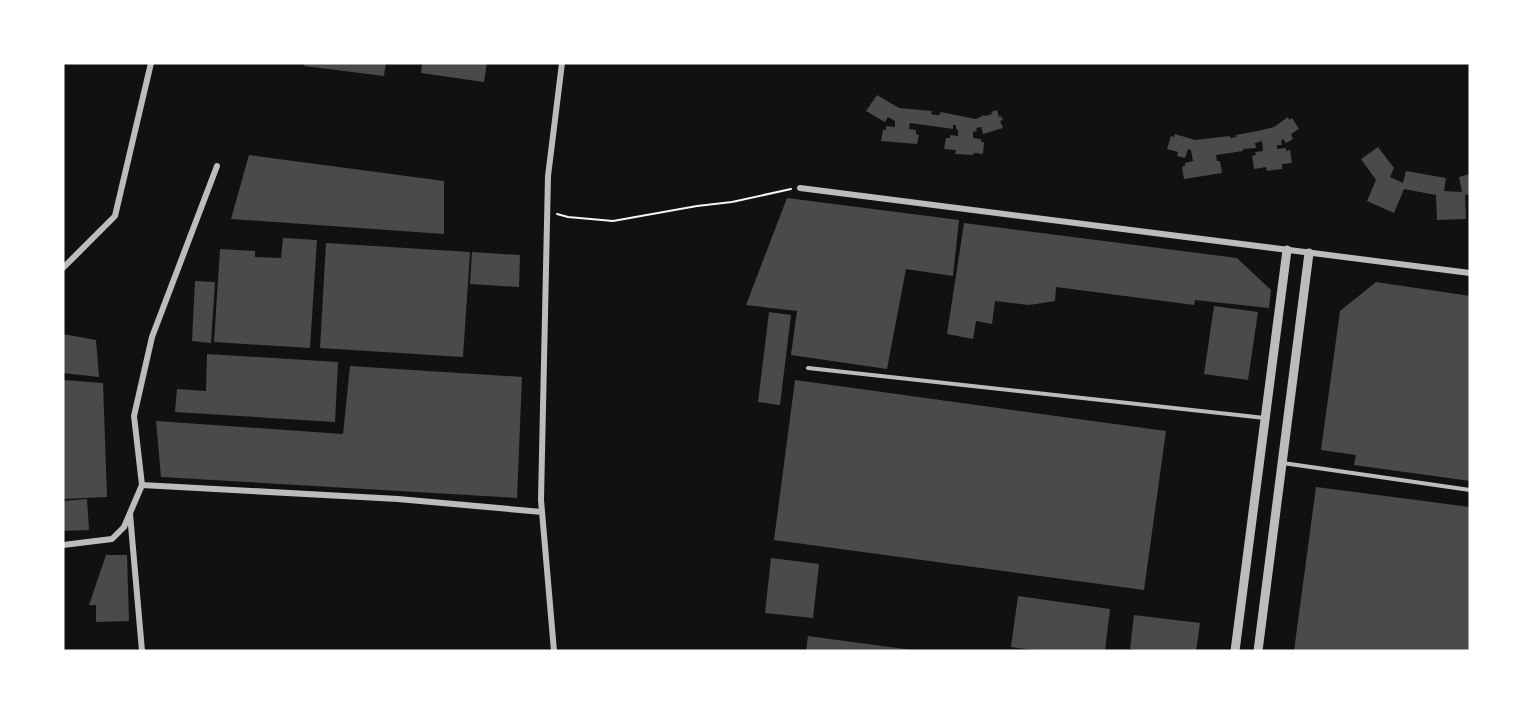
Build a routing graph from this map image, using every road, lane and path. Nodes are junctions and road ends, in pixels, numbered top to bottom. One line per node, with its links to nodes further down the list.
1 (151, 63): 8 (street)
2 (562, 63): 5 (street)
3 (217, 166): 13 (street)
4 (800, 188): 5 (path); 6 (street)
5 (548, 210): 15 (street)
6 (1287, 250): 7 (street); 11 (street)
7 (1309, 253): 9 (street); 12 (street)
8 (63, 268)
9 (1470, 273)
10 (808, 369): 11 (lane)
11 (1265, 418): 20 (street)
12 (1283, 462): 14 (lane); 21 (street)
13 (142, 485): 15 (street); 16 (street)
14 (1470, 490)
15 (543, 512): 19 (street)
16 (130, 513): 17 (street); 18 (street)
17 (63, 545)
18 (142, 651)
19 (554, 651)
20 (1235, 651)
21 (1258, 651)

